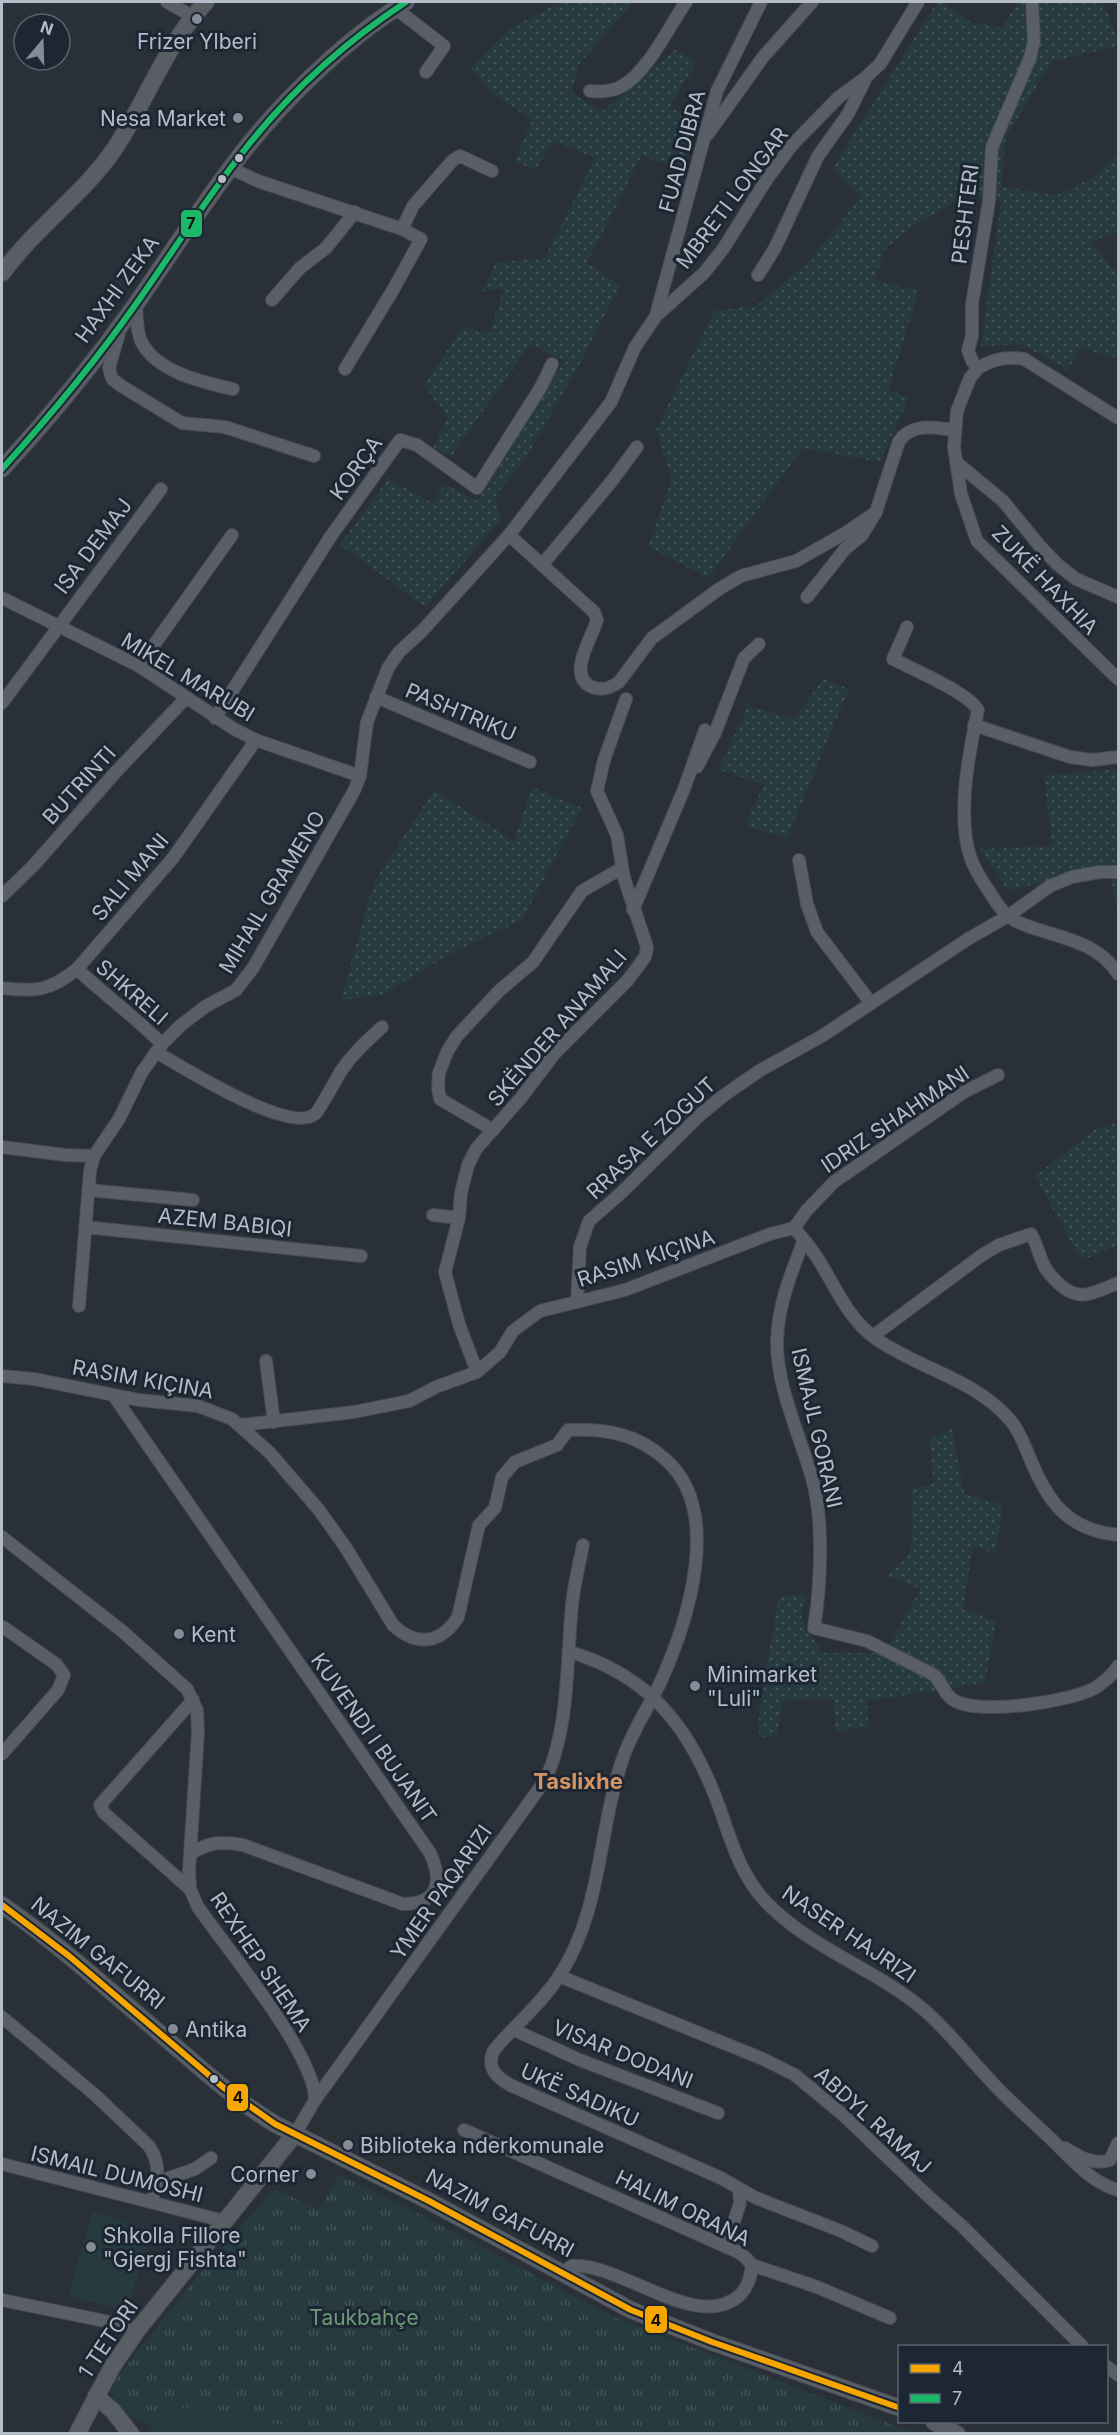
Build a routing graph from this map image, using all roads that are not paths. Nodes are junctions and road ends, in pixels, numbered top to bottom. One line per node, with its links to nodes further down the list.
1 (167, 2): 9 (street)
2 (206, 2): 9 (street)
3 (686, 2): 12 (street)
4 (761, 2): 13 (street, FUAD DIBRA)
5 (812, 2): 13 (street)
6 (918, 2): 11 (street, MBRETI LONGAR)
7 (1032, 2): 25 (street, PESHTERI)
8 (400, 5): 10 (street, HAXHI ZEKA); 14 (street, HAXHI ZEKA)
9 (192, 16): 18 (street)
10 (426, 72)
11 (865, 78): 19 (street, MBRETI LONGAR); 22 (street, MBRETI LONGAR)
12 (590, 91)
13 (705, 137): 22 (street, FUAD DIBRA)
14 (230, 168): 16 (street); 21 (street, HAXHI ZEKA)
15 (492, 171): 17 (street)
16 (355, 212): 17 (street); 20 (street)
17 (402, 229): 26 (street)
18 (2, 273)
19 (758, 275)
20 (272, 300)
21 (136, 304): 23 (street, HAXHI ZEKA); 27 (street)
22 (656, 316): 37 (street, MIHAIL GRAMENO)
23 (121, 326): 31 (street); 33 (street, HAXHI ZEKA)
24 (552, 364): 51 (street, KORÇA)
25 (978, 368): 28 (street); 29 (street)
26 (345, 369)
27 (233, 389)
28 (1119, 418)
29 (954, 430): 32 (street); 35 (street)
30 (637, 447): 38 (street)
31 (315, 456)
32 (956, 462): 40 (street); 46 (street, ZUKË HAXHIA)
33 (2, 469)
34 (161, 489): 43 (street, ISA DEMAJ)
35 (876, 512): 38 (street); 39 (street)
36 (232, 535): 45 (street)
37 (509, 535): 38 (street); 47 (street, MIHAIL GRAMENO)
38 (542, 565)
39 (807, 597)
40 (1119, 597)
41 (2, 598): 43 (street, MIKEL MARUBI)
42 (907, 627): 52 (street)
43 (57, 628): 45 (street, MIKEL MARUBI); 50 (street, ISA DEMAJ)
44 (759, 644): 58 (street)
45 (139, 666): 48 (street, MIKEL MARUBI)
46 (1119, 679)
47 (376, 697): 56 (street, PASHTRIKU); 57 (street, MIHAIL GRAMENO)
48 (185, 699): 51 (street, MIKEL MARUBI); 62 (street, BUTRINTI)
49 (626, 699): 60 (street, SKËNDER ANAMALI)
50 (2, 703)
51 (215, 718): 54 (street, MIKEL MARUBI)
52 (974, 725): 55 (street); 64 (street)
53 (705, 730): 58 (street)
54 (256, 740): 57 (street, MIKEL MARUBI); 65 (street, SALI MANI)
55 (1119, 757)
56 (531, 762)
57 (360, 776): 70 (street, MIHAIL GRAMENO)
58 (684, 789): 63 (street)
59 (799, 860): 68 (street)
60 (622, 868): 63 (street, SKËNDER ANAMALI); 72 (street)
61 (1119, 872): 64 (street, RRASA E ZOGUT)
62 (2, 896)
63 (633, 910): 72 (street, SKËNDER ANAMALI)
64 (1008, 916): 66 (street); 68 (street, RRASA E ZOGUT)
65 (77, 969): 67 (street, SALI MANI); 70 (street, SHKRELI)
66 (1119, 974)
67 (2, 988)
68 (871, 1003): 85 (street, RRASA E ZOGUT)
69 (382, 1027): 70 (street, SHKRELI)
70 (159, 1048): 74 (street, MIHAIL GRAMENO)
71 (998, 1075): 81 (street, IDRIZ SHAHMANI)
72 (493, 1130): 79 (street, SKËNDER ANAMALI)
73 (5, 1148): 74 (street); 75 (street)
74 (94, 1156): 76 (street)
75 (2, 1161)
76 (88, 1190): 77 (street); 80 (street)
77 (193, 1200)
78 (433, 1215): 79 (street)
79 (459, 1218): 89 (street, SKËNDER ANAMALI)
80 (85, 1227): 83 (street, AZEM BABIQI); 86 (street)
81 (794, 1228): 82 (street); 85 (street, RASIM KIÇINA)
82 (804, 1240): 87 (street); 99 (street, ISMAJL GORANI)
83 (361, 1256)
84 (1119, 1283): 87 (street)
85 (577, 1301): 89 (street, RASIM KIÇINA)
86 (79, 1306)
87 (873, 1336): 94 (street)
88 (266, 1362): 92 (street)
89 (477, 1372): 92 (street, RASIM KIÇINA)
90 (2, 1376): 91 (street, RASIM KIÇINA)
91 (114, 1396): 93 (street, RASIM KIÇINA); 103 (street, KUVENDI I BUJANIT)
92 (274, 1422): 93 (street, RASIM KIÇINA)
93 (241, 1425): 100 (street, UKË SADIKU)
94 (1119, 1535)
95 (2, 1537): 101 (street)
96 (583, 1545): 98 (street, YMER PAQARIZI)
97 (3, 1627): 102 (street)
98 (570, 1652): 100 (street); 109 (street, YMER PAQARIZI)
99 (1119, 1666)
100 (653, 1696): 106 (street, UKË SADIKU); 113 (street, NASER HAJRIZI)
101 (194, 1700): 103 (street, REXHEP SHEMA); 104 (street)
102 (2, 1754)
103 (190, 1854): 104 (street, REXHEP SHEMA)
104 (190, 1889): 109 (street, REXHEP SHEMA)
105 (2, 1905): 112 (street, NAZIM GAFURRI)
106 (559, 1976): 108 (street, UKË SADIKU); 129 (street, ABDYL RAMAJ)
107 (2, 2017): 117 (street)
108 (514, 2030): 110 (street, VISAR DODANI); 118 (street, UKË SADIKU)
109 (315, 2100): 112 (street, YMER PAQARIZI)
110 (718, 2114)
111 (464, 2130): 123 (street, HALIM ORANA)
112 (294, 2134): 121 (street, 1 TETORI); 125 (street, NAZIM GAFURRI)
113 (1053, 2141): 114 (street); 119 (street, NASER HAJRIZI)
114 (1119, 2143)
115 (211, 2158): 117 (street)
116 (2, 2164): 120 (street, ISMAIL DUMOSHI)
117 (157, 2182): 120 (street)
118 (739, 2189): 122 (street, UKË SADIKU); 123 (street)
119 (1119, 2190)
120 (152, 2201): 121 (street, ISMAIL DUMOSHI)
121 (224, 2221): 128 (street, 1 TETORI)
122 (872, 2246)
123 (726, 2247): 124 (street, HALIM ORANA)
124 (752, 2265): 125 (street, HALIM ORANA); 127 (street, HALIM ORANA)
125 (564, 2273): 131 (street, NAZIM GAFURRI)
126 (2, 2300): 128 (street)
127 (890, 2318)
128 (139, 2328): 130 (street, 1 TETORI)
129 (1082, 2345)
130 (96, 2396): 133 (street, 1 TETORI); 134 (street)
131 (898, 2407)
132 (938, 2423): 135 (street)
133 (77, 2433)
134 (131, 2433)
135 (957, 2433)

